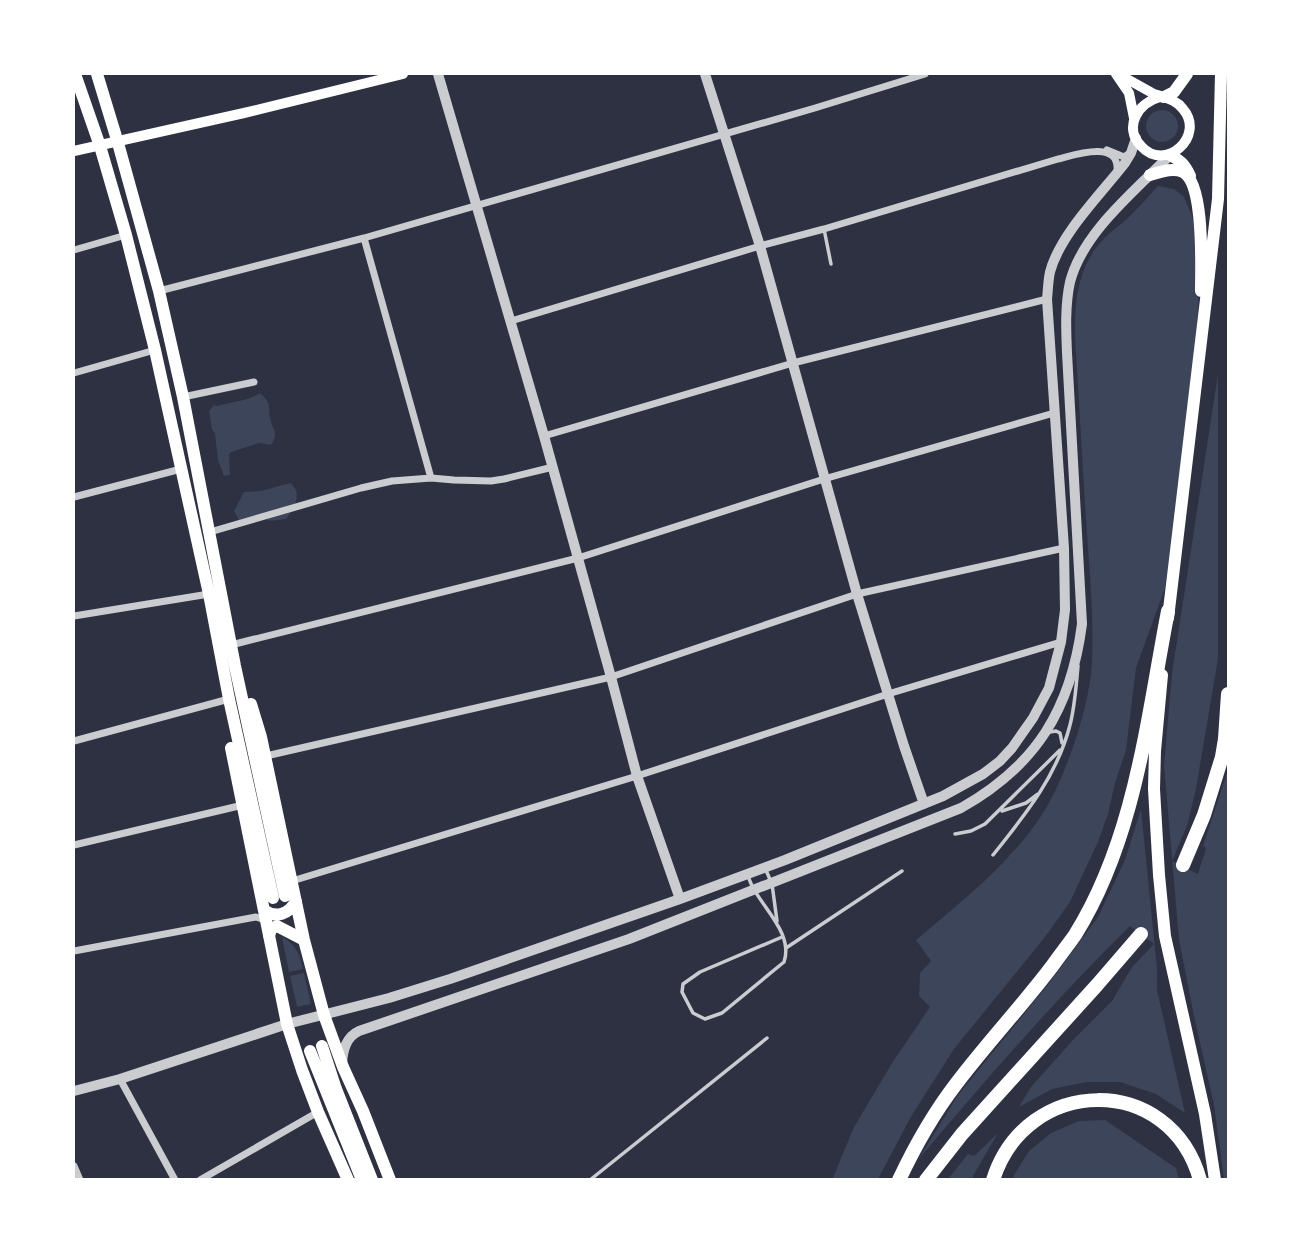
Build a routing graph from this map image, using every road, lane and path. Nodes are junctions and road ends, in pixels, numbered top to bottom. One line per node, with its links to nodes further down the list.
1 (75, 74): 15 (main road)
2 (97, 74): 14 (main road)
3 (403, 74): 14 (main road)
4 (438, 74): 23 (street)
5 (705, 74): 12 (street)
6 (925, 74): 12 (street)
7 (1117, 74): 10 (main road); 11 (main road)
8 (1188, 74): 10 (main road)
9 (1221, 74): 33 (main road)
10 (1164, 97): 11 (main road); 19 (main road)
11 (1134, 122): 13 (main road)
12 (724, 134): 23 (street); 27 (street)
13 (1136, 138): 18 (street); 19 (main road)
14 (118, 143): 15 (main road); 30 (main road)
15 (100, 146): 17 (main road); 25 (main road)
16 (1096, 150): 18 (street); 21 (street); 24 (street)
17 (74, 151)
18 (1131, 153): 21 (street)
19 (1170, 155): 20 (street); 22 (main road)
20 (1150, 175): 22 (main road); 39 (street)
21 (1115, 176): 31 (street)
22 (1193, 186): 33 (main road)
23 (478, 205): 26 (street); 32 (street)
24 (824, 229): 27 (street); 29 (lane)
25 (126, 235): 28 (street); 34 (main road)
26 (364, 238): 30 (street); 47 (street)
27 (760, 246): 32 (street); 35 (street)
28 (74, 250)
29 (831, 264)
30 (159, 291): 40 (main road)
31 (1047, 299): 35 (street); 38 (street)
32 (511, 321): 44 (street)
33 (1202, 342): 55 (main road)
34 (155, 350): 36 (street); 46 (main road)
35 (793, 363): 44 (street); 48 (street)
36 (74, 373)
37 (254, 382): 40 (street)
38 (1052, 387): 39 (street); 41 (street)
39 (1068, 390): 41 (street); 42 (street)
40 (183, 397): 50 (main road)
41 (1054, 413): 42 (street); 43 (street); 48 (street)
42 (1071, 432): 43 (street); 57 (street)
43 (1055, 433): 51 (street)
44 (544, 436): 45 (street)
45 (553, 467): 47 (street); 52 (street)
46 (181, 469): 49 (street); 53 (main road)
47 (431, 478): 50 (street)
48 (824, 478): 52 (street); 54 (street)
49 (74, 497)
50 (210, 532): 59 (main road)
51 (1064, 548): 54 (street); 58 (street)
52 (578, 558): 59 (street); 62 (street)
53 (209, 594): 56 (street); 66 (main road)
54 (857, 594): 62 (street); 64 (street)
55 (1168, 611): 113 (highway); 117 (main road)
56 (74, 617)
57 (1080, 638): 63 (street); 71 (lane)
58 (1061, 642): 61 (street); 64 (street)
59 (231, 645): 60 (main road)
60 (236, 666): 72 (main road); 88 (main road)
61 (1054, 674): 63 (street); 67 (street)
62 (611, 677): 72 (street); 73 (street)
63 (1071, 679): 68 (street)
64 (888, 694): 73 (street); 75 (street)
65 (1228, 694): 81 (highway)
66 (229, 699): 70 (street); 76 (main road); 88 (main road)
67 (1039, 708): 68 (street); 75 (street)
68 (1054, 718): 69 (street)
69 (1043, 736): 71 (lane); 86 (street)
70 (74, 741)
71 (1061, 749): 74 (lane); 77 (lane)
72 (266, 756): 85 (main road)
73 (637, 776): 85 (street); 89 (street)
74 (1043, 790): 77 (lane); 80 (lane)
75 (924, 804): 82 (street)
76 (243, 805): 79 (street); 90 (main road)
77 (992, 818): 78 (lane)
78 (955, 834)
79 (74, 845)
80 (993, 855)
81 (1182, 865)
82 (765, 868): 84 (street); 86 (lane)
83 (902, 872): 95 (lane)
84 (747, 874): 87 (lane); 89 (street)
85 (292, 881): 88 (main road)
86 (772, 884): 87 (street); 91 (lane)
87 (754, 891): 91 (lane); 100 (street)
88 (284, 898): 90 (main road); 94 (main road)
89 (680, 900): 97 (street)
90 (266, 922): 94 (main road); 96 (street); 98 (main road)
91 (777, 923): 93 (lane)
92 (1141, 934): 114 (highway)
93 (782, 937): 95 (lane); 95 (lane)
94 (304, 940): 97 (main road)
95 (786, 948)
96 (74, 951)
97 (324, 1015): 98 (street); 100 (main road)
98 (287, 1024): 101 (street); 103 (main road)
99 (767, 1038): 112 (lane)
100 (342, 1067): 111 (main road)
101 (120, 1079): 102 (street); 106 (street)
102 (74, 1091)
103 (318, 1112): 107 (street); 108 (main road)
104 (74, 1166): 105 (street)
105 (80, 1180)
106 (175, 1180)
107 (200, 1180)
108 (348, 1180)
109 (362, 1180): 110 (main road)
110 (372, 1180)
111 (390, 1180)
112 (590, 1180)
113 (899, 1180)
114 (926, 1180)
115 (993, 1180): 116 (highway)
116 (1200, 1180)
117 (1215, 1180)

